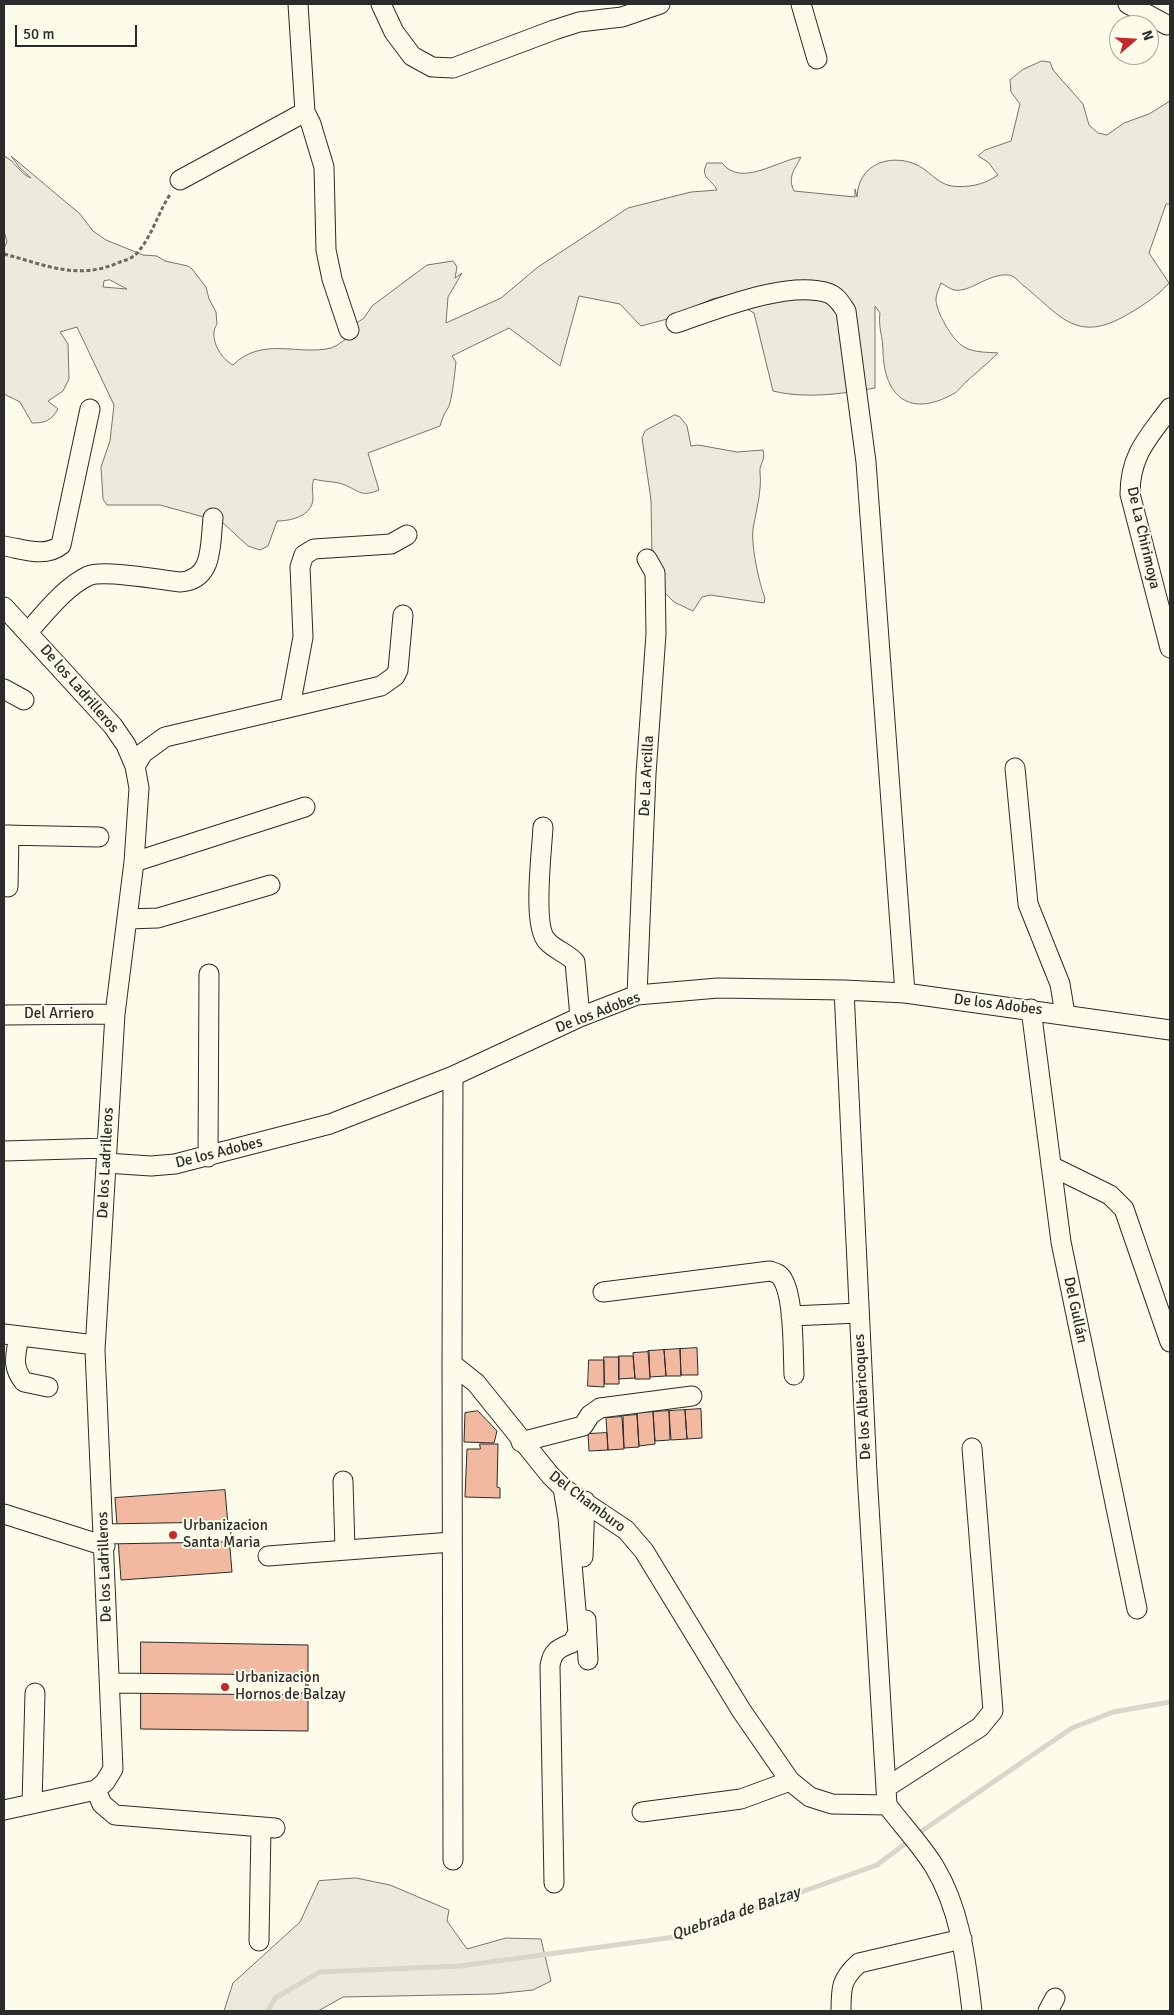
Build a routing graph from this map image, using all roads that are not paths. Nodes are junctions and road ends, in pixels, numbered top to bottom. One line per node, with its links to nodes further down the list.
1 (298, 4): 8 (street)
2 (381, 4): 3 (street)
3 (660, 4)
4 (801, 4): 7 (street)
5 (1128, 4): 6 (street)
6 (1167, 25)
7 (817, 59)
8 (305, 112): 9 (street); 11 (street)
9 (180, 180)
10 (676, 323): 37 (street)
11 (349, 330)
12 (1170, 408): 21 (street, De La Chirimoya)
13 (90, 410): 16 (street)
14 (213, 518): 20 (street)
15 (407, 535): 24 (street)
16 (4, 546)
17 (647, 559): 38 (street, De La Arcilla)
18 (4, 607): 20 (street, De los Ladrilleros)
19 (403, 615): 24 (street)
20 (28, 632): 25 (street, De los Ladrilleros)
21 (1170, 648)
22 (4, 689): 23 (street)
23 (24, 700)
24 (290, 707): 25 (street)
25 (135, 766): 31 (street, De los Ladrilleros)
26 (1015, 768): 42 (street)
27 (305, 807): 31 (street)
28 (543, 827): 43 (street)
29 (6, 835): 30 (street); 33 (street)
30 (99, 838)
31 (134, 862): 34 (street, De los Ladrilleros)
32 (270, 885): 34 (street)
33 (8, 887)
34 (127, 918): 41 (street, De los Ladrilleros)
35 (209, 974): 48 (street)
36 (844, 990): 37 (street, De los Adobes); 38 (street, De los Adobes); 51 (street, De los Albaricoques)
37 (905, 993): 39 (street, De los Adobes)
38 (637, 995): 43 (street, De los Adobes)
39 (1031, 1009): 42 (street, De los Adobes); 49 (street, Del Gullán)
40 (4, 1014): 41 (street, Del Arriero)
41 (115, 1014): 47 (street, De los Ladrilleros)
42 (1064, 1014): 44 (street, De los Adobes)
43 (580, 1017): 45 (street, De los Adobes)
44 (1170, 1030)
45 (453, 1076): 48 (street, De los Adobes); 56 (street)
46 (4, 1152): 47 (street, De los Adobes)
47 (106, 1155): 48 (street, De los Adobes); 55 (street, De los Ladrilleros)
48 (208, 1157)
49 (1051, 1166): 54 (street); 71 (street, Del Gullán)
50 (603, 1292): 52 (street)
51 (859, 1313): 52 (street); 78 (street, De los Albaricoques)
52 (791, 1316): 57 (street)
53 (11, 1335): 55 (street); 58 (street)
54 (1170, 1342)
55 (95, 1345): 67 (street, De los Ladrilleros)
56 (452, 1364): 60 (street, Del Chamburo); 68 (street)
57 (794, 1375)
58 (48, 1387)
59 (692, 1396): 60 (street)
60 (521, 1442): 63 (street, Del Chamburo)
61 (972, 1448): 78 (street)
62 (344, 1481): 69 (street)
63 (563, 1488): 64 (street, Del Chamburo); 83 (street)
64 (585, 1501): 72 (street); 76 (street, Del Chamburo)
65 (4, 1514): 67 (street)
66 (221, 1532): 67 (street)
67 (104, 1540): 73 (street, De los Ladrilleros)
68 (452, 1542): 69 (street); 82 (street)
69 (345, 1550): 70 (street)
70 (268, 1556)
71 (1137, 1609)
72 (588, 1660)
73 (110, 1683): 74 (street); 77 (street, De los Ladrilleros)
74 (296, 1685)
75 (35, 1693): 79 (street)
76 (790, 1781): 78 (street, Del Chamburo); 81 (street)
77 (96, 1790): 79 (street); 85 (street)
78 (887, 1796): 84 (street)
79 (32, 1804): 80 (street)
80 (4, 1810)
81 (642, 1812)
82 (453, 1860)
83 (554, 1883)
84 (962, 1939): 86 (street); 87 (street)
85 (259, 1941)
86 (841, 2011)
87 (972, 2011)

